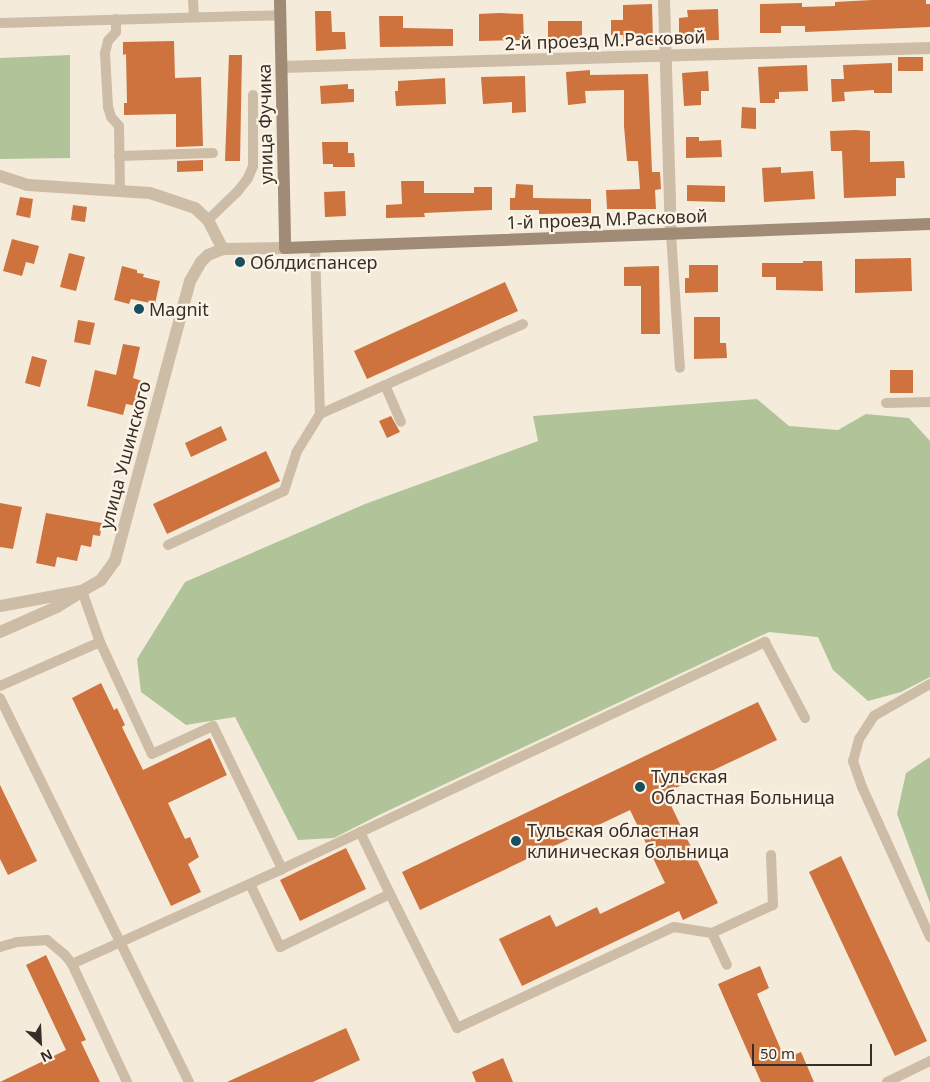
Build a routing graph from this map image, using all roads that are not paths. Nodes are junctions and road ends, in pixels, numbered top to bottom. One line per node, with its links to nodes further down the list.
1 (193, 0): 5 (lane)
2 (280, 0): 4 (street, улица Фучика)
3 (664, 0): 9 (street)
4 (280, 15): 5 (lane); 10 (street, улица Фучика)
5 (194, 17): 6 (lane)
6 (116, 19): 7 (lane); 13 (lane)
7 (0, 23)
8 (930, 48): 9 (street, 2-й проезд М.Расковой)
9 (666, 56): 10 (street, 2-й проезд М.Расковой); 18 (street)
10 (282, 67): 20 (street, улица Фучика)
11 (253, 95): 16 (lane)
12 (214, 153): 13 (lane)
13 (120, 156): 15 (lane)
14 (0, 176): 15 (street)
15 (120, 191): 16 (street)
16 (208, 220): 21 (street)
17 (930, 224): 18 (street, 1-й проезд М.Расковой)
18 (671, 234): 19 (street, 1-й проезд М.Расковой); 23 (lane)
19 (315, 247): 20 (street, 1-й проезд М.Расковой); 27 (lane)
20 (284, 248): 21 (street, улица Ушинского)
21 (223, 249): 30 (street, улица Ушинского)
22 (523, 324): 24 (lane)
23 (680, 368)
24 (385, 385): 27 (lane); 28 (lane)
25 (930, 402): 26 (lane)
26 (886, 403)
27 (320, 414): 29 (lane)
28 (401, 422)
29 (168, 545)
30 (82, 591): 31 (street, улица Ушинского); 32 (street); 33 (lane)
31 (0, 606)
32 (0, 632)
33 (100, 642): 35 (lane); 41 (lane)
34 (930, 684): 45 (lane)
35 (0, 686)
36 (0, 698): 37 (lane)
37 (3, 711): 46 (lane)
38 (806, 718): 39 (lane)
39 (360, 832): 41 (lane); 43 (lane)
40 (771, 855): 44 (lane)
41 (282, 869): 42 (lane)
42 (250, 884): 43 (lane); 46 (lane)
43 (390, 894): 44 (lane)
44 (712, 933): 49 (lane)
45 (930, 937)
46 (122, 941): 48 (lane); 52 (lane)
47 (0, 947): 48 (lane)
48 (72, 964): 51 (lane)
49 (727, 965)
50 (930, 1062): 53 (lane)
51 (127, 1082)
52 (189, 1082)
53 (886, 1082)

